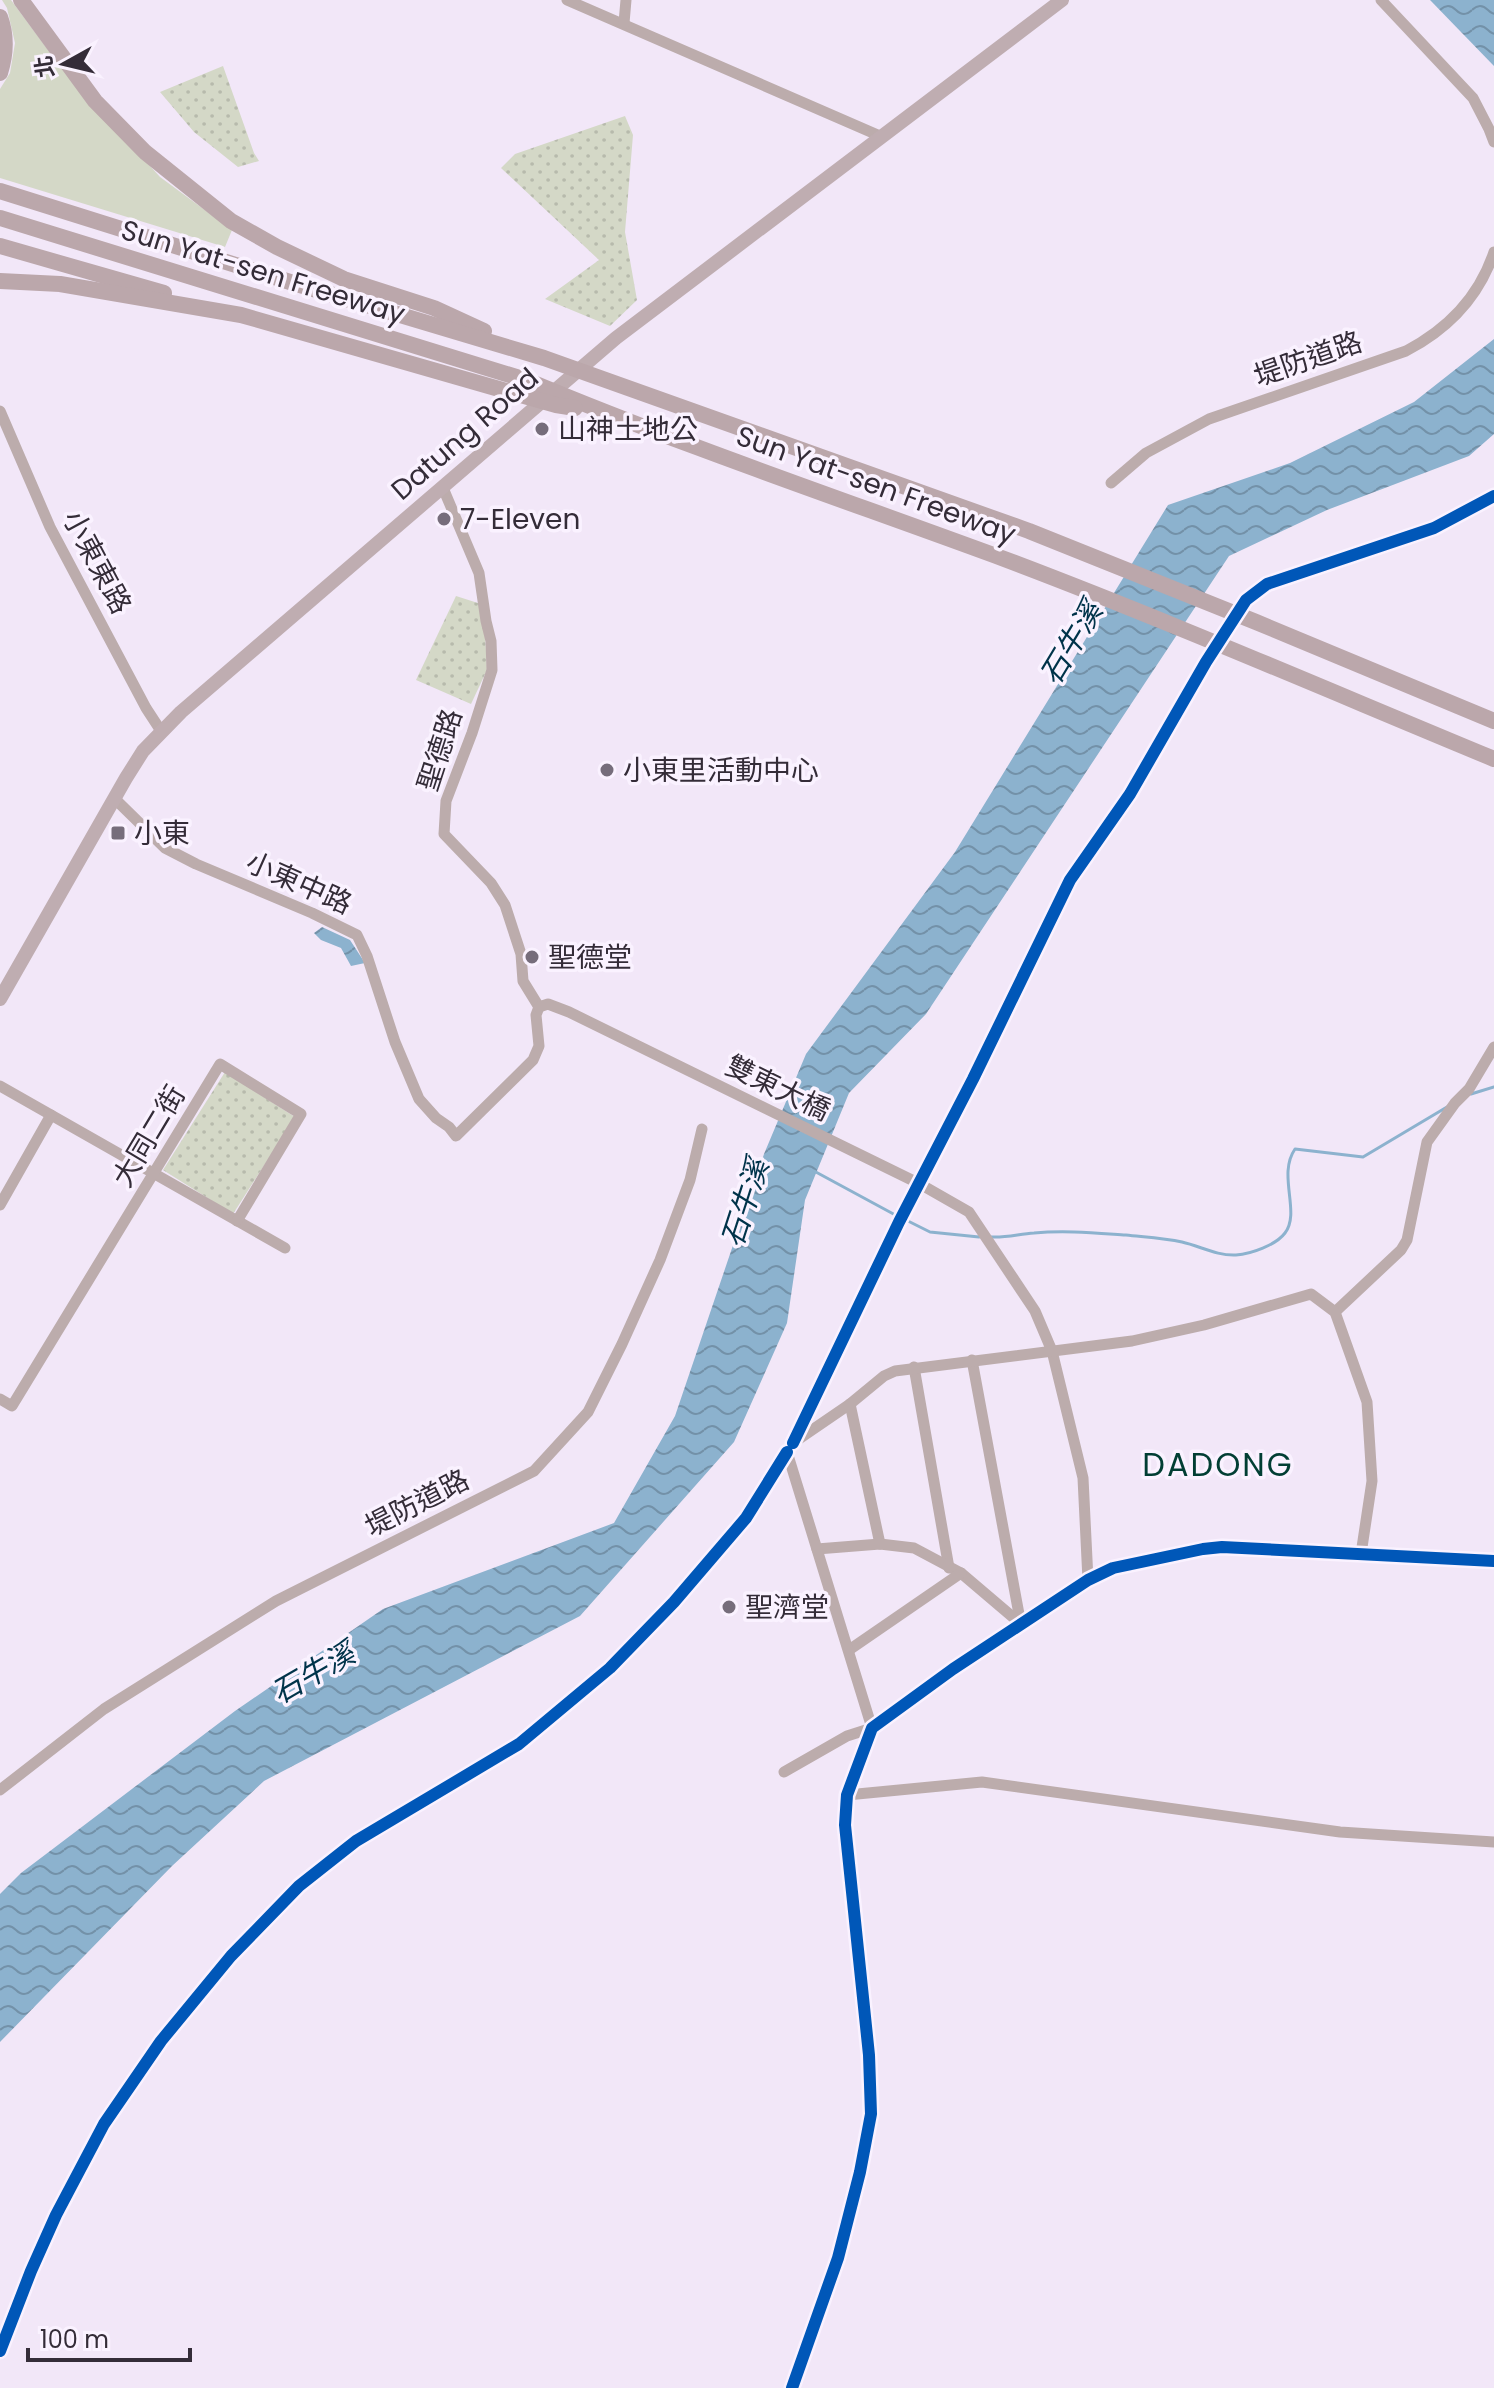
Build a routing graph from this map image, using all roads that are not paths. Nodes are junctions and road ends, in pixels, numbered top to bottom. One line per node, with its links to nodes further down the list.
1 (21, 0): 17 (highway)
2 (567, 0): 7 (street)
3 (626, 0): 7 (street)
4 (1381, 0): 10 (street)
5 (1055, 2): 9 (main road, Datung Road)
6 (0, 17): 8 (highway)
7 (624, 23): 9 (street)
8 (0, 73)
9 (880, 136): 21 (main road, Datung Road)
10 (1494, 142)
11 (0, 191): 17 (highway, Sun Yat-sen Freeway)
12 (0, 218): 19 (highway, Sun Yat-sen Freeway)
13 (0, 246): 16 (highway)
14 (1494, 252): 20 (street, 堤防道路)
15 (0, 281): 16 (highway)
16 (241, 315): 19 (highway)
17 (544, 358): 23 (highway, Sun Yat-sen Freeway)
18 (0, 411): 24 (street, 小東東路)
19 (600, 411): 25 (highway, Sun Yat-sen Freeway)
20 (1111, 483)
21 (443, 488): 24 (main road, Datung Road); 28 (street, 聖德路)
22 (1494, 496): 34 (street)
23 (1494, 721)
24 (161, 731): 26 (main road, Datung Road)
25 (1494, 759)
26 (115, 799): 27 (main road, Datung Road); 28 (street, 小東中路)
27 (0, 999)
28 (539, 1007): 34 (street, 雙東大橋)
29 (1494, 1047): 38 (street)
30 (0, 1086): 31 (street)
31 (51, 1115): 33 (street); 35 (street)
32 (702, 1129): 56 (street, 堤防道路)
33 (154, 1174): 36 (street); 36 (street, 大同二街); 42 (street, 大同二街)
34 (920, 1184): 39 (street, 雙東大橋); 44 (street)
35 (0, 1205)
36 (237, 1221): 37 (street)
37 (285, 1248)
38 (1335, 1312): 39 (street); 47 (street)
39 (1052, 1351): 40 (street); 51 (street, 雙東大橋)
40 (972, 1360): 41 (street); 52 (street)
41 (914, 1367): 43 (street); 49 (street)
42 (0, 1399)
43 (850, 1404): 44 (street); 45 (street)
44 (790, 1448): 46 (street); 59 (street)
45 (880, 1544): 46 (street); 49 (street)
46 (817, 1549): 53 (street)
47 (1361, 1554): 48 (street); 51 (street)
48 (1494, 1561)
49 (949, 1568): 50 (street)
50 (961, 1573): 52 (street); 53 (street)
51 (1088, 1580): 52 (street)
52 (1021, 1625): 54 (street)
53 (849, 1650): 54 (street)
54 (872, 1728): 55 (street); 57 (street)
55 (784, 1772)
56 (0, 1790)
57 (847, 1795): 58 (street); 60 (street)
58 (1494, 1842)
59 (0, 2351)
60 (792, 2388)

